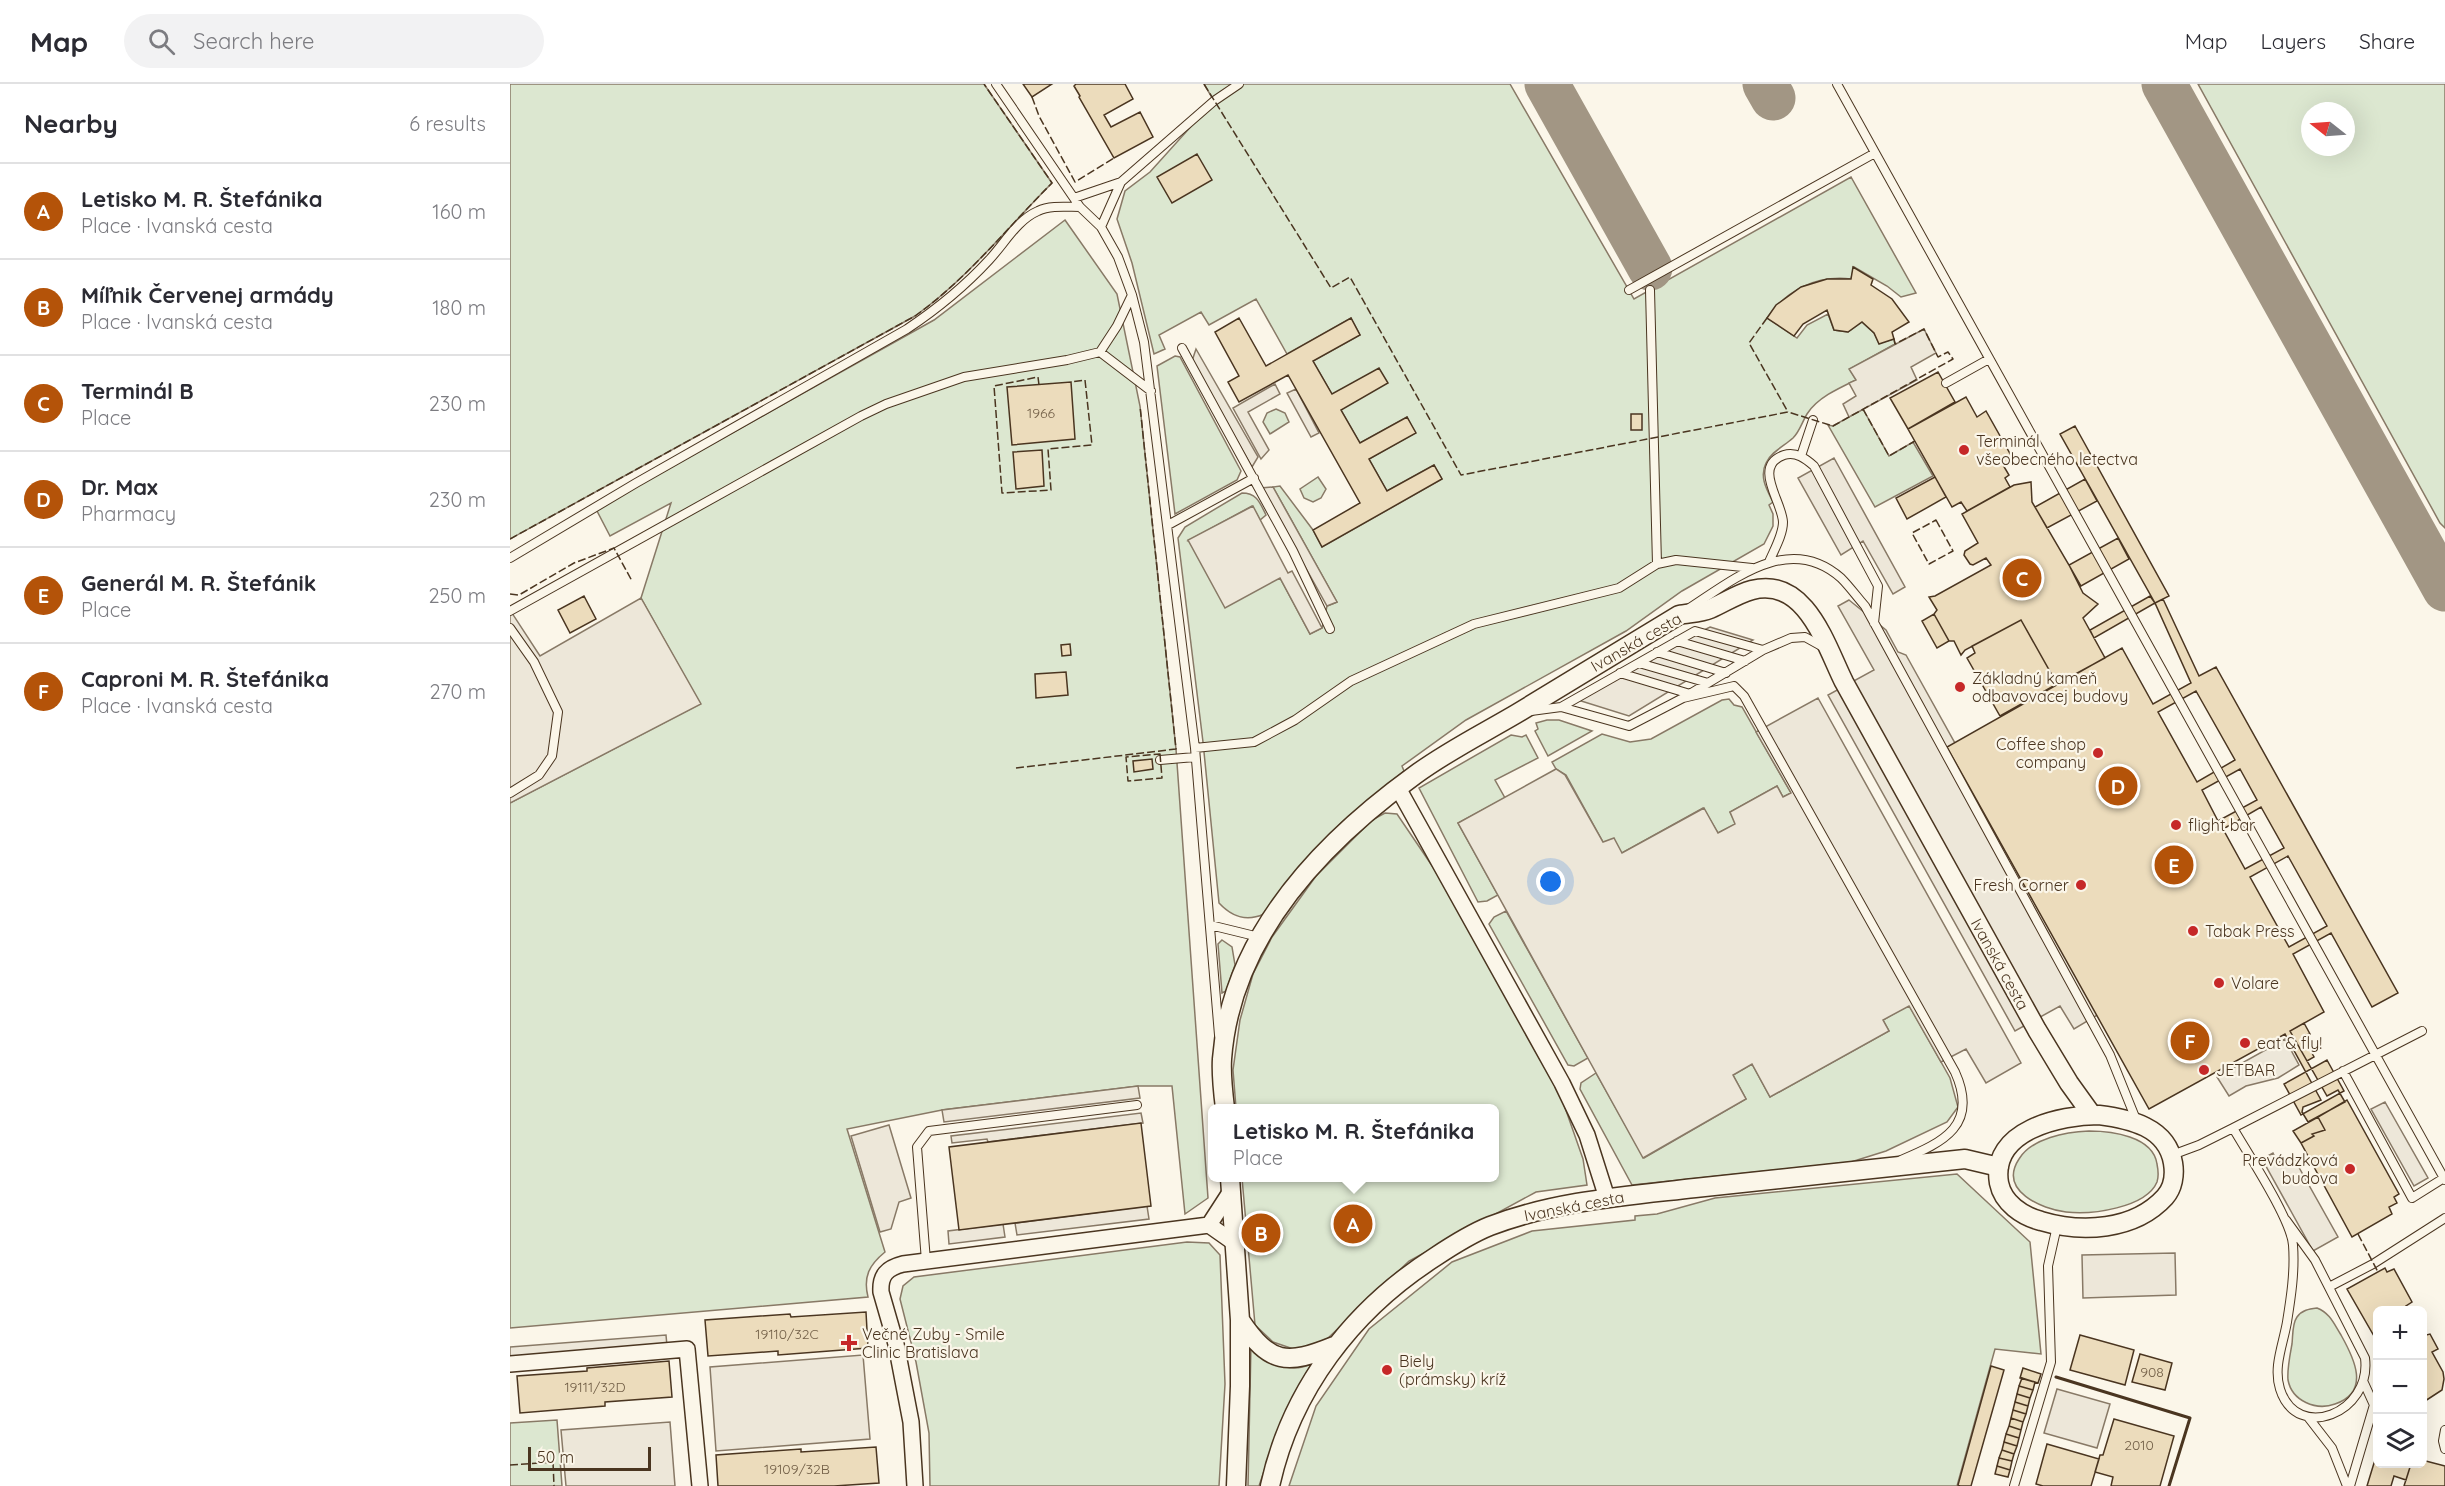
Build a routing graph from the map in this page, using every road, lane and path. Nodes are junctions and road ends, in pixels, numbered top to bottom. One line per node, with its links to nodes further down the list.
1 (996, 84): 6 (lane)
2 (1239, 84): 5 (lane)
3 (1837, 84): 4 (lane)
4 (1875, 153): 9 (lane); 14 (lane)
5 (1121, 182): 6 (lane); 8 (lane)
6 (1074, 198): 7 (lane)
7 (1080, 207): 8 (lane); 21 (lane)
8 (1101, 227): 11 (lane)
9 (1629, 290)
10 (1650, 290): 23 (lane)
11 (1132, 295): 13 (lane); 16 (lane)
12 (1182, 348): 19 (lane)
13 (1100, 352): 16 (lane); 25 (lane)
14 (1989, 359): 15 (lane); 50 (lane)
15 (1946, 383)
16 (1151, 391): 20 (lane)
17 (1813, 420): 18 (lane)
18 (1802, 456): 22 (lane); 27 (lane)
19 (1254, 478): 20 (lane); 29 (lane)
20 (1168, 525): 42 (lane)
21 (510, 558)
22 (1769, 562): 24 (lane); 27 (lane)
23 (1657, 564): 24 (lane); 42 (lane)
24 (1752, 568): 26 (lane)
25 (510, 611)
26 (1678, 615): 32 (street, Ivanská cesta); 41 (street, Ivanská cesta)
27 (1874, 624): 56 (lane)
28 (510, 628): 46 (lane)
29 (1330, 629)
30 (1677, 641): 31 (lane); 33 (lane); 34 (lane)
31 (1763, 650): 32 (lane); 34 (lane)
32 (1829, 651): 55 (street, Ivanská cesta)
33 (1657, 652): 35 (lane); 37 (lane)
34 (1745, 661): 37 (lane)
35 (1639, 663): 36 (lane); 38 (lane)
36 (1620, 673): 39 (lane); 40 (lane)
37 (1726, 673): 38 (lane)
38 (1708, 683): 39 (lane)
39 (1687, 696): 40 (lane); 60 (lane)
40 (1561, 707): 41 (lane)
41 (1517, 714): 45 (street, Ivanská cesta)
42 (1195, 748): 43 (lane)
43 (1196, 757): 44 (lane); 47 (lane)
44 (1160, 760)
45 (1398, 788): 48 (street, Ivanská cesta); 63 (street)
46 (510, 793)
47 (1210, 925): 48 (lane); 51 (lane)
48 (1259, 938): 51 (street, Ivanská cesta)
49 (2422, 1031): 50 (lane)
50 (2374, 1055): 52 (lane); 61 (lane)
51 (1222, 1061): 53 (street, Ivanská cesta)
52 (2343, 1071): 57 (lane); 61 (lane)
53 (1224, 1104)
54 (1137, 1105): 69 (lane)
55 (2092, 1115): 56 (street); 59 (street)
56 (2137, 1124): 58 (street)
57 (2233, 1128): 58 (lane); 65 (lane)
58 (2172, 1155): 67 (street)
59 (1999, 1167): 60 (street, Ivanská cesta); 67 (street)
60 (1880, 1168): 63 (street, Ivanská cesta)
61 (2445, 1179)
62 (1231, 1184): 66 (street); 68 (street)
63 (1607, 1198): 72 (street, Ivanská cesta)
64 (2445, 1218): 70 (lane)
65 (2286, 1220): 70 (lane); 75 (lane)
66 (1209, 1225): 68 (street); 69 (street)
67 (2057, 1226): 82 (lane)
68 (1236, 1244): 71 (street)
69 (926, 1261): 79 (street)
70 (2329, 1287): 74 (lane)
71 (1240, 1320): 72 (street, Ivanská cesta); 80 (street)
72 (1334, 1346): 81 (street, Ivanská cesta)
73 (510, 1364): 78 (street)
74 (2364, 1383): 75 (lane); 83 (lane)
75 (2308, 1417): 83 (lane)
76 (2445, 1430): 77 (lane)
77 (2445, 1449)
78 (700, 1486)
79 (915, 1486)
80 (1236, 1486)
81 (1270, 1486)
82 (2014, 1486)
83 (2349, 1486)

